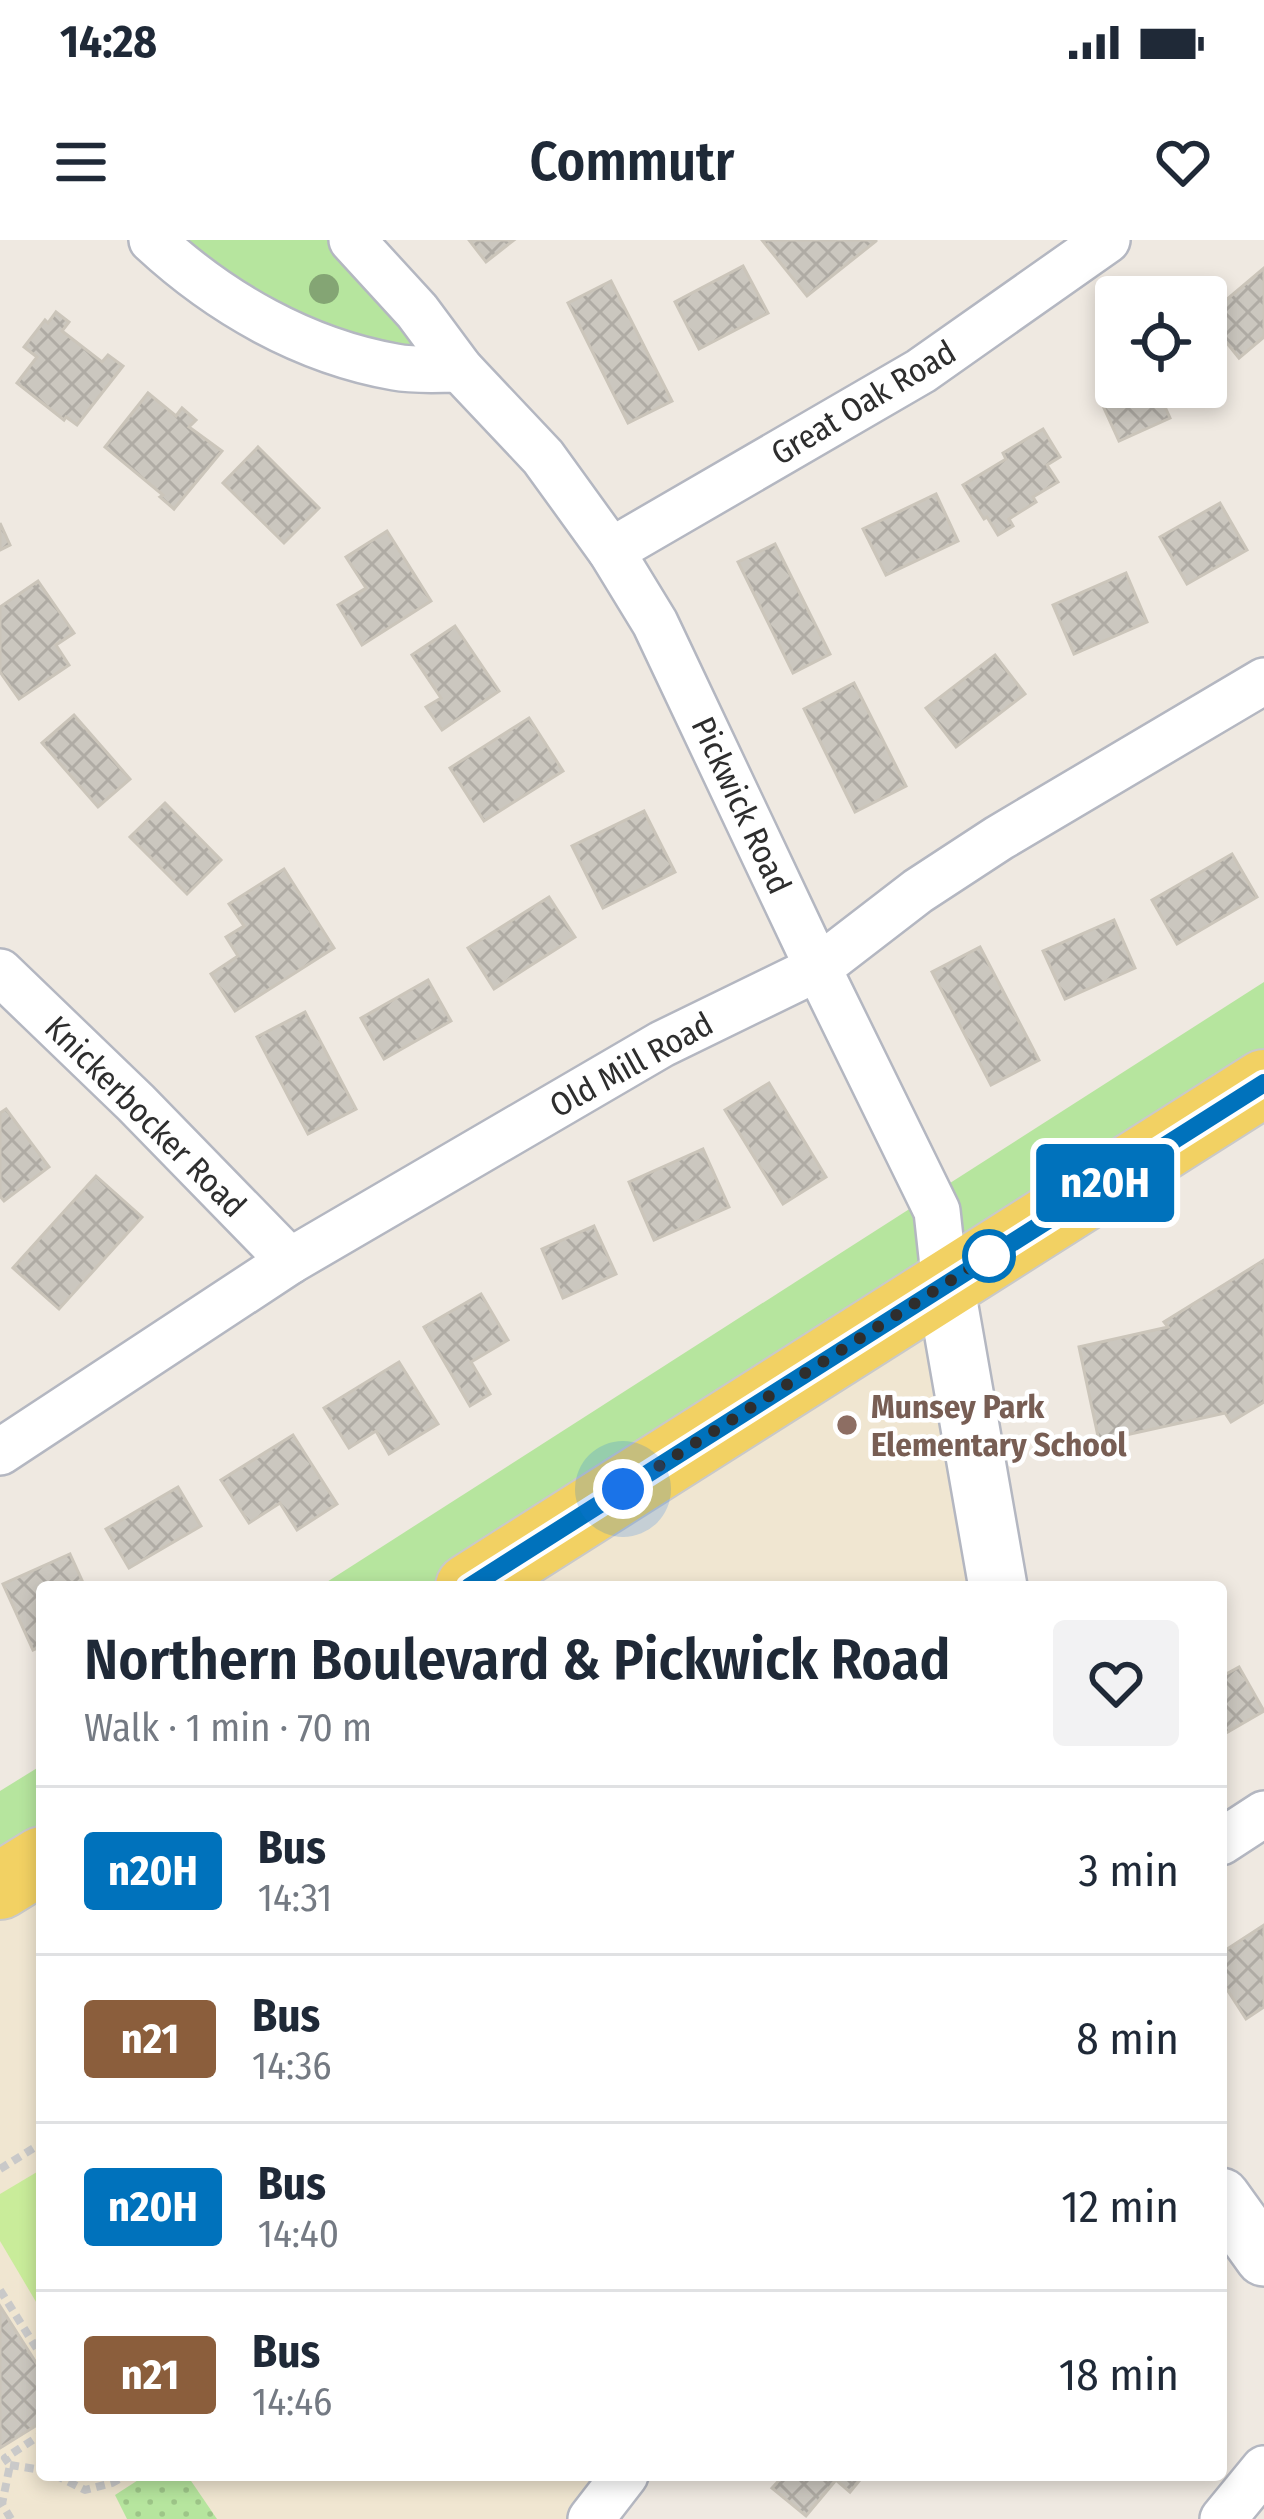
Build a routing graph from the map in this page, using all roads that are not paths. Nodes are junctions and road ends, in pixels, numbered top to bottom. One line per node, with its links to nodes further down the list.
1 (152, 240): 4 (street)
2 (352, 240): 4 (street, Pickwick Road)
3 (1107, 240): 5 (street, Great Oak Road)
4 (460, 369): 5 (street, Pickwick Road)
5 (611, 551): 7 (street, Pickwick Road)
6 (1264, 681): 7 (street, Old Mill Road)
7 (818, 968): 10 (street, Old Mill Road); 11 (street, Pickwick Road)
8 (0, 972): 10 (street, Knickerbocker Road)
9 (1264, 1083): 11 (main road)
10 (290, 1261): 12 (street, Old Mill Road)
11 (945, 1284): 13 (main road); 14 (street)
12 (0, 1452)
13 (479, 1581)
14 (997, 1581)
15 (1264, 1814): 16 (street)
16 (1227, 1838)
17 (36, 1864): 18 (main road)
18 (0, 1886)
19 (1227, 2205): 20 (street)
20 (1264, 2257)
21 (1264, 2470): 24 (street)
22 (620, 2481): 23 (street)
23 (591, 2519)
24 (1223, 2519)

